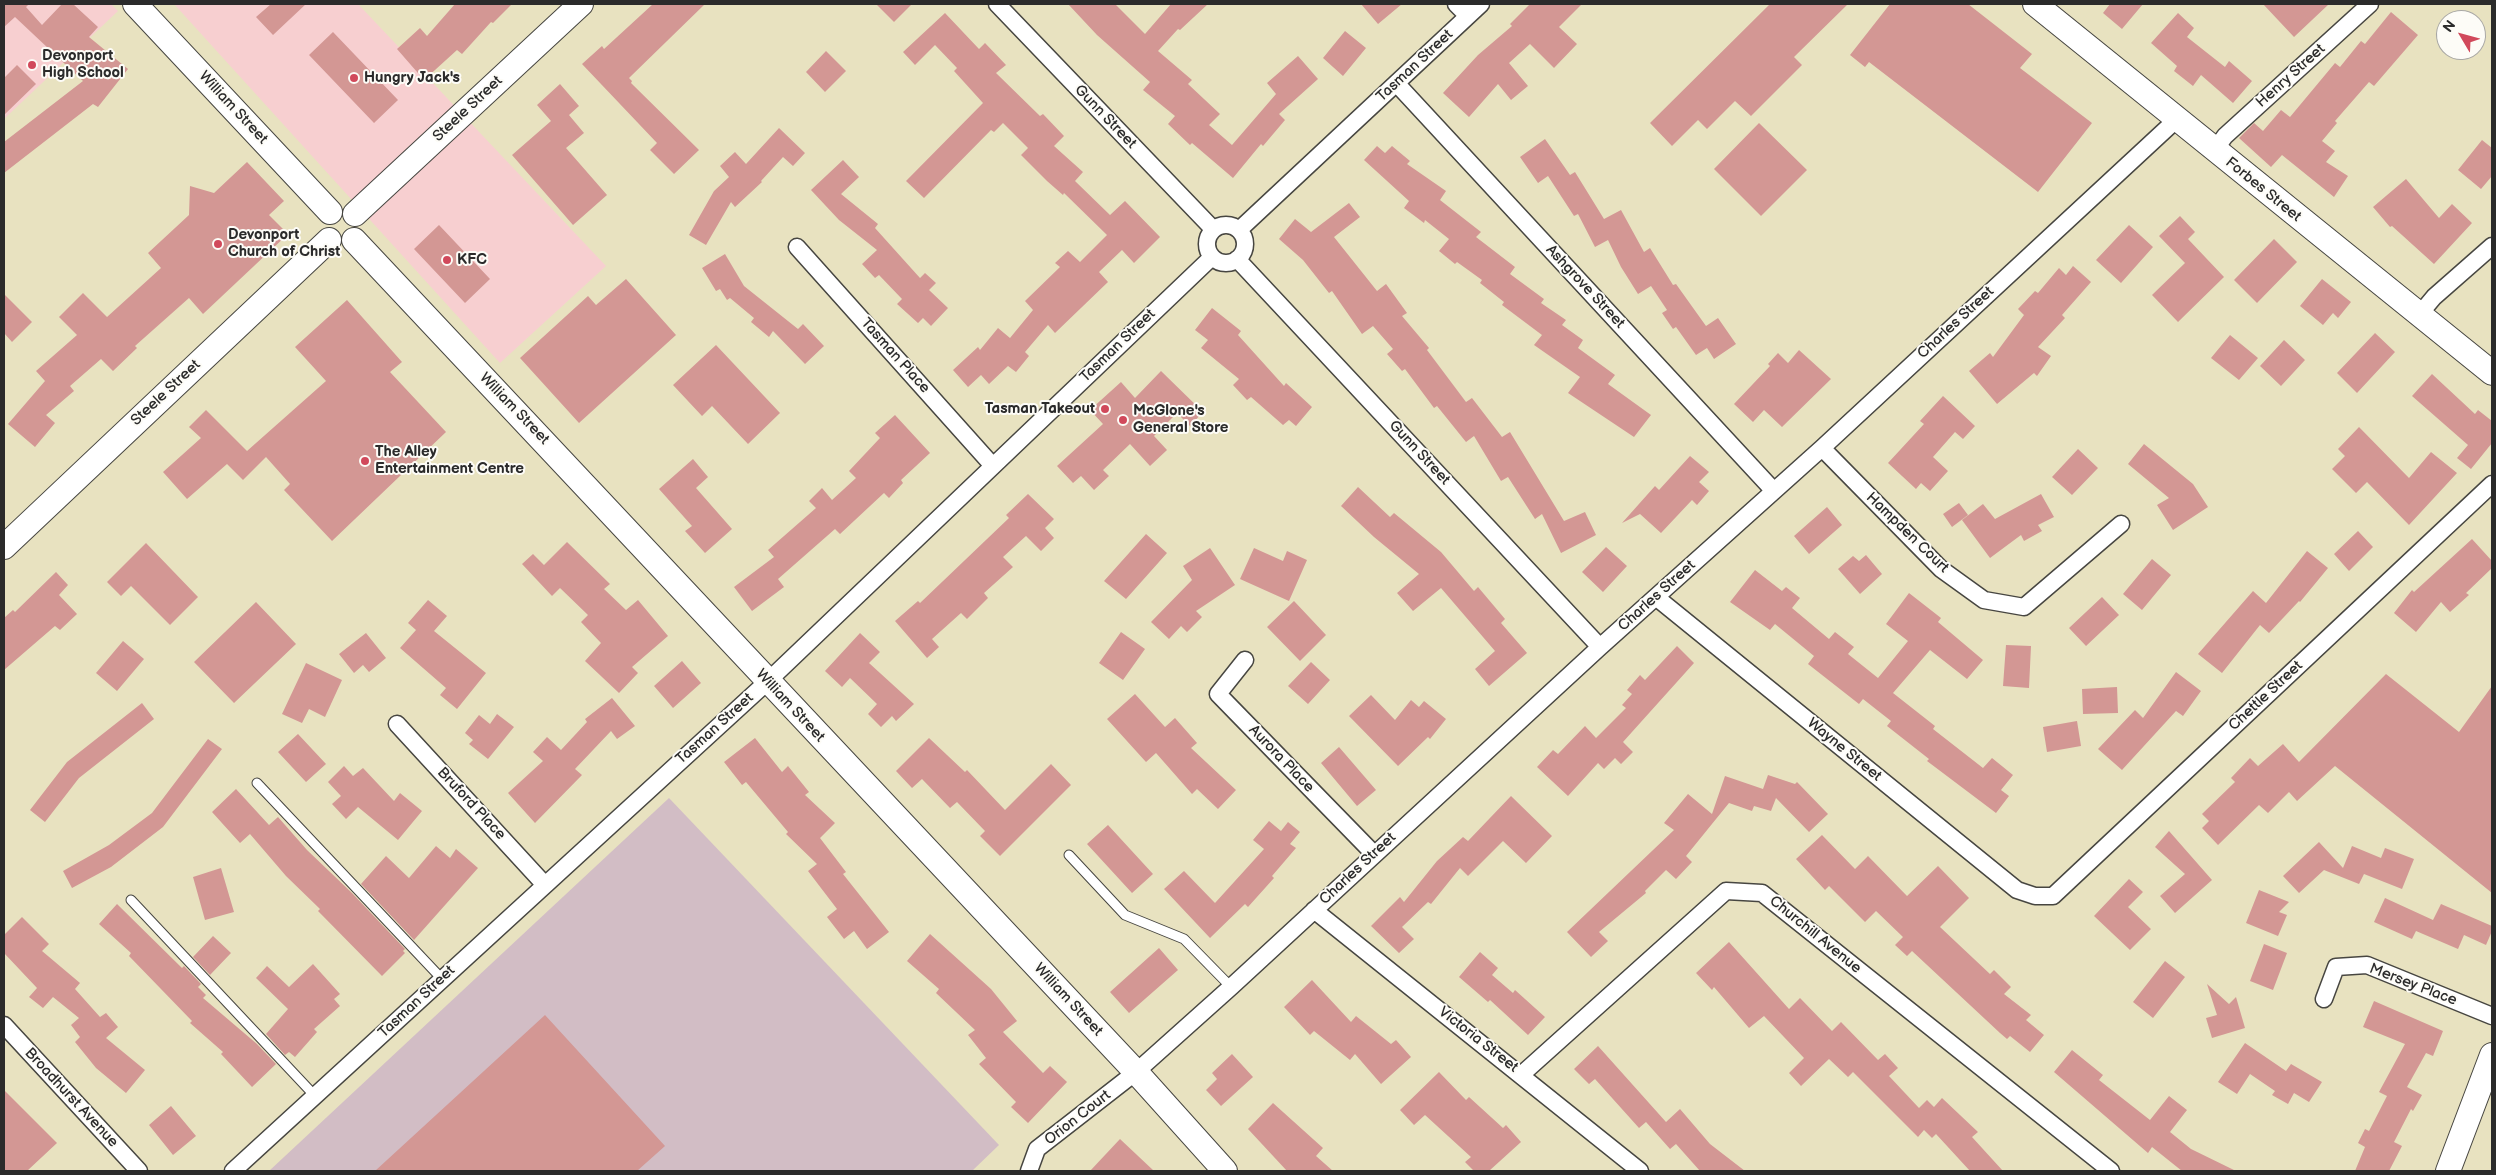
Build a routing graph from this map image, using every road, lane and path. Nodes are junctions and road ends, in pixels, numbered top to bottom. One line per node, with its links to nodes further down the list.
1 (135, 4): 12 (main road, William Street)
2 (581, 4): 13 (main road, Steele Street)
3 (998, 4): 14 (street, Gunn Street)
4 (1456, 4): 8 (street)
5 (1480, 4): 8 (street, Tasman Street)
6 (2035, 4): 10 (main road, Forbes Street)
7 (2370, 4): 11 (street, Henry Street)
8 (1468, 16): 9 (street, Tasman Street)
9 (1397, 84): 15 (street, Tasman Street); 27 (street, Ashgrove Street)
10 (2177, 119): 11 (main road, Forbes Street); 24 (street, Charles Street)
11 (2214, 151): 22 (main road, Forbes Street)
12 (330, 212): 13 (main road); 16 (main road)
13 (355, 214): 17 (main road)
14 (1213, 230): 15 (street); 20 (street)
15 (1239, 230): 21 (street)
16 (329, 240): 17 (main road); 29 (main road, Steele Street)
17 (354, 240): 33 (main road, William Street)
18 (2492, 246): 22 (street)
19 (797, 247): 25 (street, Tasman Place)
20 (1212, 257): 21 (street); 25 (street, Tasman Street)
21 (1237, 259): 31 (street, Gunn Street)
22 (2419, 315): 23 (main road, Forbes Street)
23 (2492, 373)
24 (1822, 448): 27 (street, Charles Street); 28 (street, Hampden Court)
25 (992, 466): 33 (street, Tasman Street)
26 (2492, 484): 39 (street, Chettle Street)
27 (1774, 491): 30 (street, Charles Street)
28 (2121, 524)
29 (4, 546)
30 (1657, 598): 31 (street, Charles Street); 39 (street, Wayne Street)
31 (1600, 647): 36 (street, Charles Street)
32 (1245, 660): 36 (street, Aurora Place)
33 (767, 682): 38 (street, Tasman Street); 48 (main road, William Street)
34 (397, 724): 38 (street, Bruford Place)
35 (257, 783): 42 (lane)
36 (1374, 854): 41 (street, Charles Street)
37 (1069, 855): 43 (lane)
38 (545, 885): 42 (street, Tasman Street)
39 (2035, 896)
40 (131, 900): 50 (lane)
41 (1314, 910): 43 (street, Charles Street); 49 (street, Victoria Street)
42 (442, 980): 50 (street, Tasman Street)
43 (1231, 987): 48 (street, Charles Street)
44 (2324, 999): 45 (street, Mersey Place)
45 (2492, 1016)
46 (4, 1024): 51 (street, Broadhurst Avenue)
47 (2492, 1055): 57 (main road)
48 (1136, 1072): 53 (street, Orion Court); 54 (main road, William Street)
49 (1521, 1075): 55 (street, Victoria Street); 56 (street, Churchill Avenue)
50 (315, 1096): 52 (street, Tasman Street)
51 (139, 1171)
52 (233, 1171)
53 (1029, 1171)
54 (1225, 1171)
55 (1640, 1171)
56 (2111, 1171)
57 (2448, 1171)

